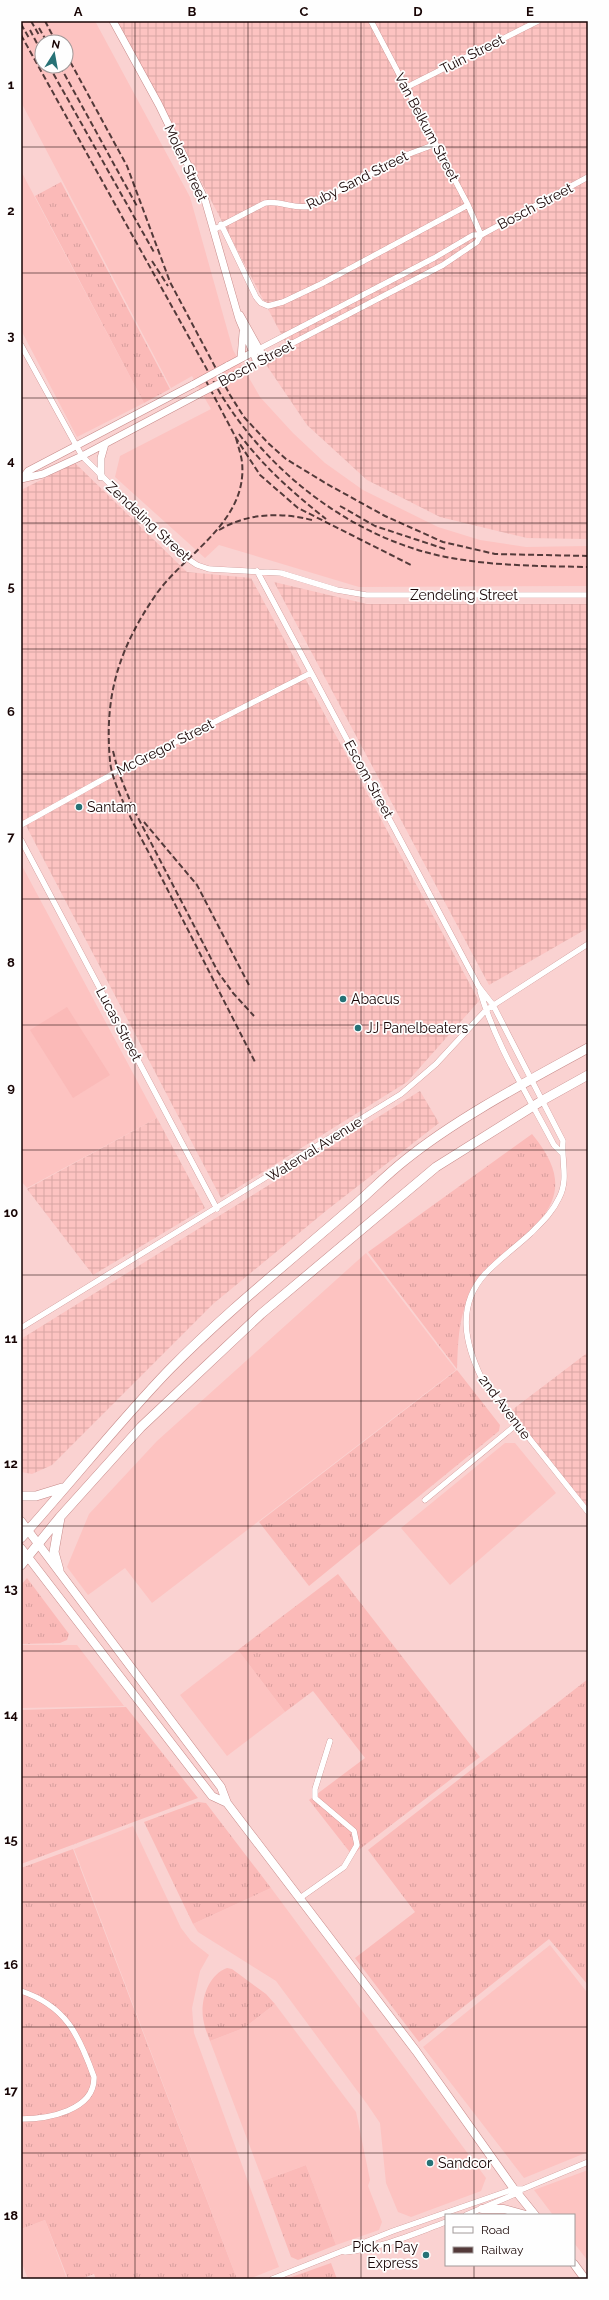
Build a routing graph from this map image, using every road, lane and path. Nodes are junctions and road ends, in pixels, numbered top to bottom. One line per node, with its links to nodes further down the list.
1 (113, 21): 9 (street, Molen Street)
2 (371, 21): 4 (street, Van Belkum Street)
3 (538, 21): 4 (street, Tuin Street)
4 (406, 87): 5 (street, Van Belkum Street)
5 (436, 144): 7 (street, Van Belkum Street); 8 (street, Ruby Sand Street)
6 (588, 177): 10 (street, Bosch Street)
7 (468, 205): 8 (street); 10 (street, Van Belkum Street)
8 (221, 224): 9 (street, Ruby Sand Street)
9 (213, 230): 11 (street, Molen Street)
10 (481, 235): 14 (street, Bosch Street); 16 (street, Bosch Street)
11 (238, 313): 12 (street, Molen Street); 14 (street)
12 (244, 330): 14 (street, Molen Street); 15 (street)
13 (21, 345): 18 (street, Zendeling Street)
14 (256, 351): 15 (street, Bosch Street); 16 (street)
15 (241, 358): 18 (street, Bosch Street, bridge)
16 (260, 360): 17 (street, Bosch Street, bridge)
17 (105, 444): 19 (street, Bosch Street); 20 (street)
18 (75, 447): 19 (street, Zendeling Street); 21 (street, Bosch Street)
19 (82, 456): 20 (street, Zendeling Street); 21 (street, Bosch Street)
20 (101, 477): 22 (street, Zendeling Street)
21 (22, 478)
22 (257, 571): 23 (street, Zendeling Street); 24 (street, Escom Street)
23 (588, 595)
24 (311, 672): 25 (street, McGregor Street); 28 (street, Escom Street)
25 (21, 824)
26 (21, 840): 38 (street, Lucas Street)
27 (588, 944): 29 (street, Waterval Avenue)
28 (479, 987): 29 (street, Escom Street); 30 (street, Escom Street)
29 (493, 1005): 30 (street, Waterval Avenue); 33 (street, Escom Street)
30 (486, 1010): 34 (street, Escom Street); 38 (street, Waterval Avenue)
31 (588, 1048): 33 (main road)
32 (588, 1075): 35 (main road)
33 (532, 1078): 34 (main road); 35 (street, Escom Street)
34 (521, 1085): 36 (street, Escom Street); 41 (main road)
35 (543, 1100): 36 (main road); 37 (street, 2nd Avenue)
36 (534, 1107): 37 (street, 2nd Avenue); 45 (main road)
37 (562, 1153): 40 (street, 2nd Avenue)
38 (217, 1209): 39 (street, Waterval Avenue)
39 (21, 1328)
40 (517, 1424): 43 (street); 44 (street, 2nd Avenue)
41 (64, 1488): 42 (main road); 47 (main road)
42 (21, 1496)
43 (425, 1500)
44 (588, 1512)
45 (60, 1516): 49 (main road); 53 (main road)
46 (21, 1521): 47 (main road)
47 (28, 1530): 48 (main road); 49 (main road)
48 (21, 1538)
49 (38, 1542): 51 (main road); 53 (main road)
50 (21, 1548): 51 (main road)
51 (27, 1556): 52 (main road); 55 (main road)
52 (21, 1564)
53 (60, 1570): 55 (main road)
54 (330, 1741): 56 (street)
55 (227, 1803): 56 (main road)
56 (300, 1898): 60 (main road)
57 (21, 1991): 58 (street)
58 (21, 2119)
59 (588, 2162): 60 (street)
60 (518, 2190): 61 (street); 64 (main road); 66 (street)
61 (482, 2209): 62 (street); 63 (main road)
62 (469, 2214)
63 (522, 2214)
64 (534, 2214)
65 (445, 2222): 66 (street)
66 (341, 2253): 68 (street)
67 (575, 2265): 69 (main road)
68 (272, 2279)
69 (585, 2279)

